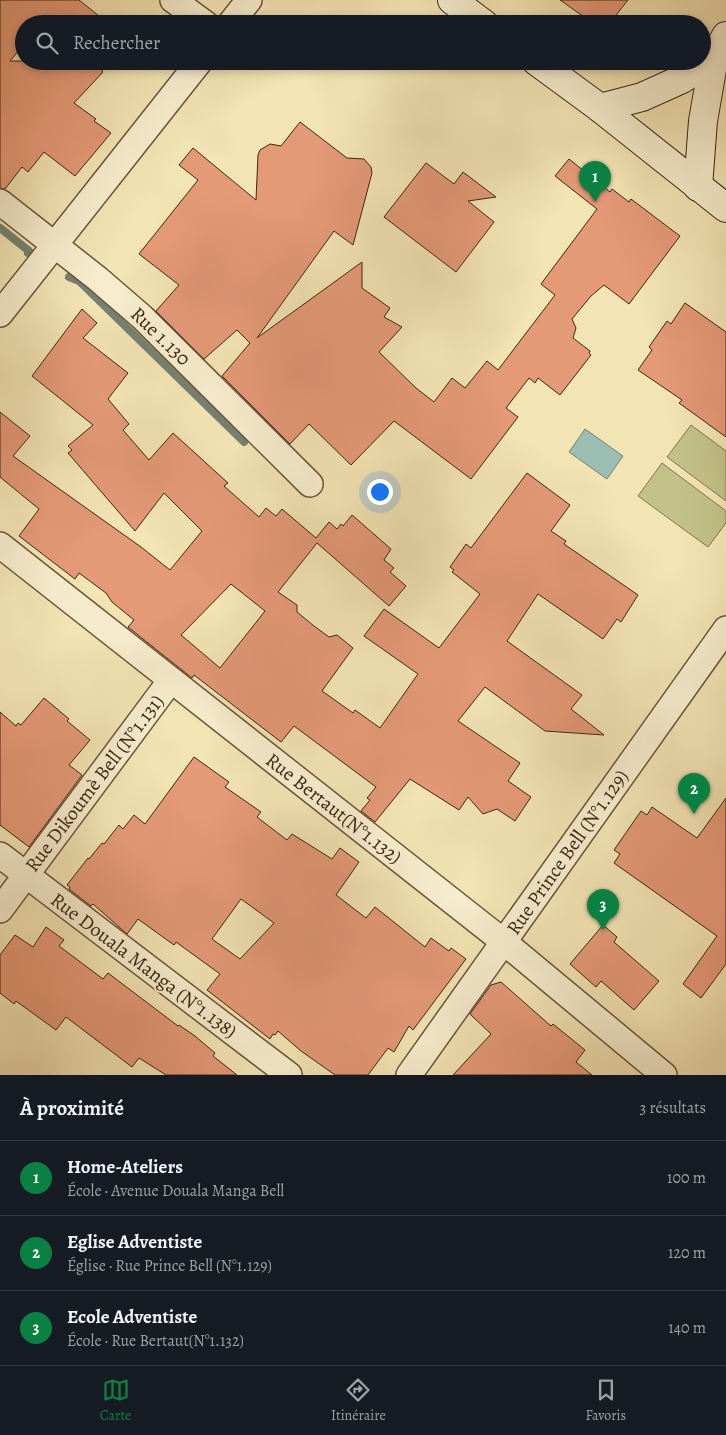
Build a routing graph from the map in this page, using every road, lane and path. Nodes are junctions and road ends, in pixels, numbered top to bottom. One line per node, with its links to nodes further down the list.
1 (173, 0): 4 (street)
2 (248, 0): 5 (street)
3 (452, 0): 6 (street)
4 (194, 15)
5 (237, 15)
6 (472, 15)
7 (720, 47): 12 (street)
8 (193, 70): 15 (street)
9 (548, 70): 11 (street)
10 (694, 70): 11 (street)
11 (600, 108): 12 (street)
12 (698, 187): 14 (street)
13 (0, 202): 15 (street, Rue 1.130)
14 (726, 208)
15 (55, 244): 16 (street); 17 (street, Rue 1.130)
16 (0, 314)
17 (310, 484)
18 (0, 545): 20 (street, Rue Bertaut(N°1.132))
19 (726, 630): 24 (street, Rue Prince Bell (N°1.129))
20 (171, 680): 22 (street, Rue Dikoumè Bell (N°1.131)); 24 (street, Rue Bertaut(N°1.132))
21 (0, 855): 22 (street, Rue Douala Manga (N°1.138))
22 (26, 875): 23 (street, Rue Dikoumè Bell (N°1.131)); 25 (street, Rue Douala Manga (N°1.138))
23 (0, 910)
24 (504, 942): 26 (street, Rue Prince Bell (N°1.129)); 27 (street, Rue Bertaut(N°1.132))
25 (289, 1075)
26 (409, 1075)
27 (664, 1075)

